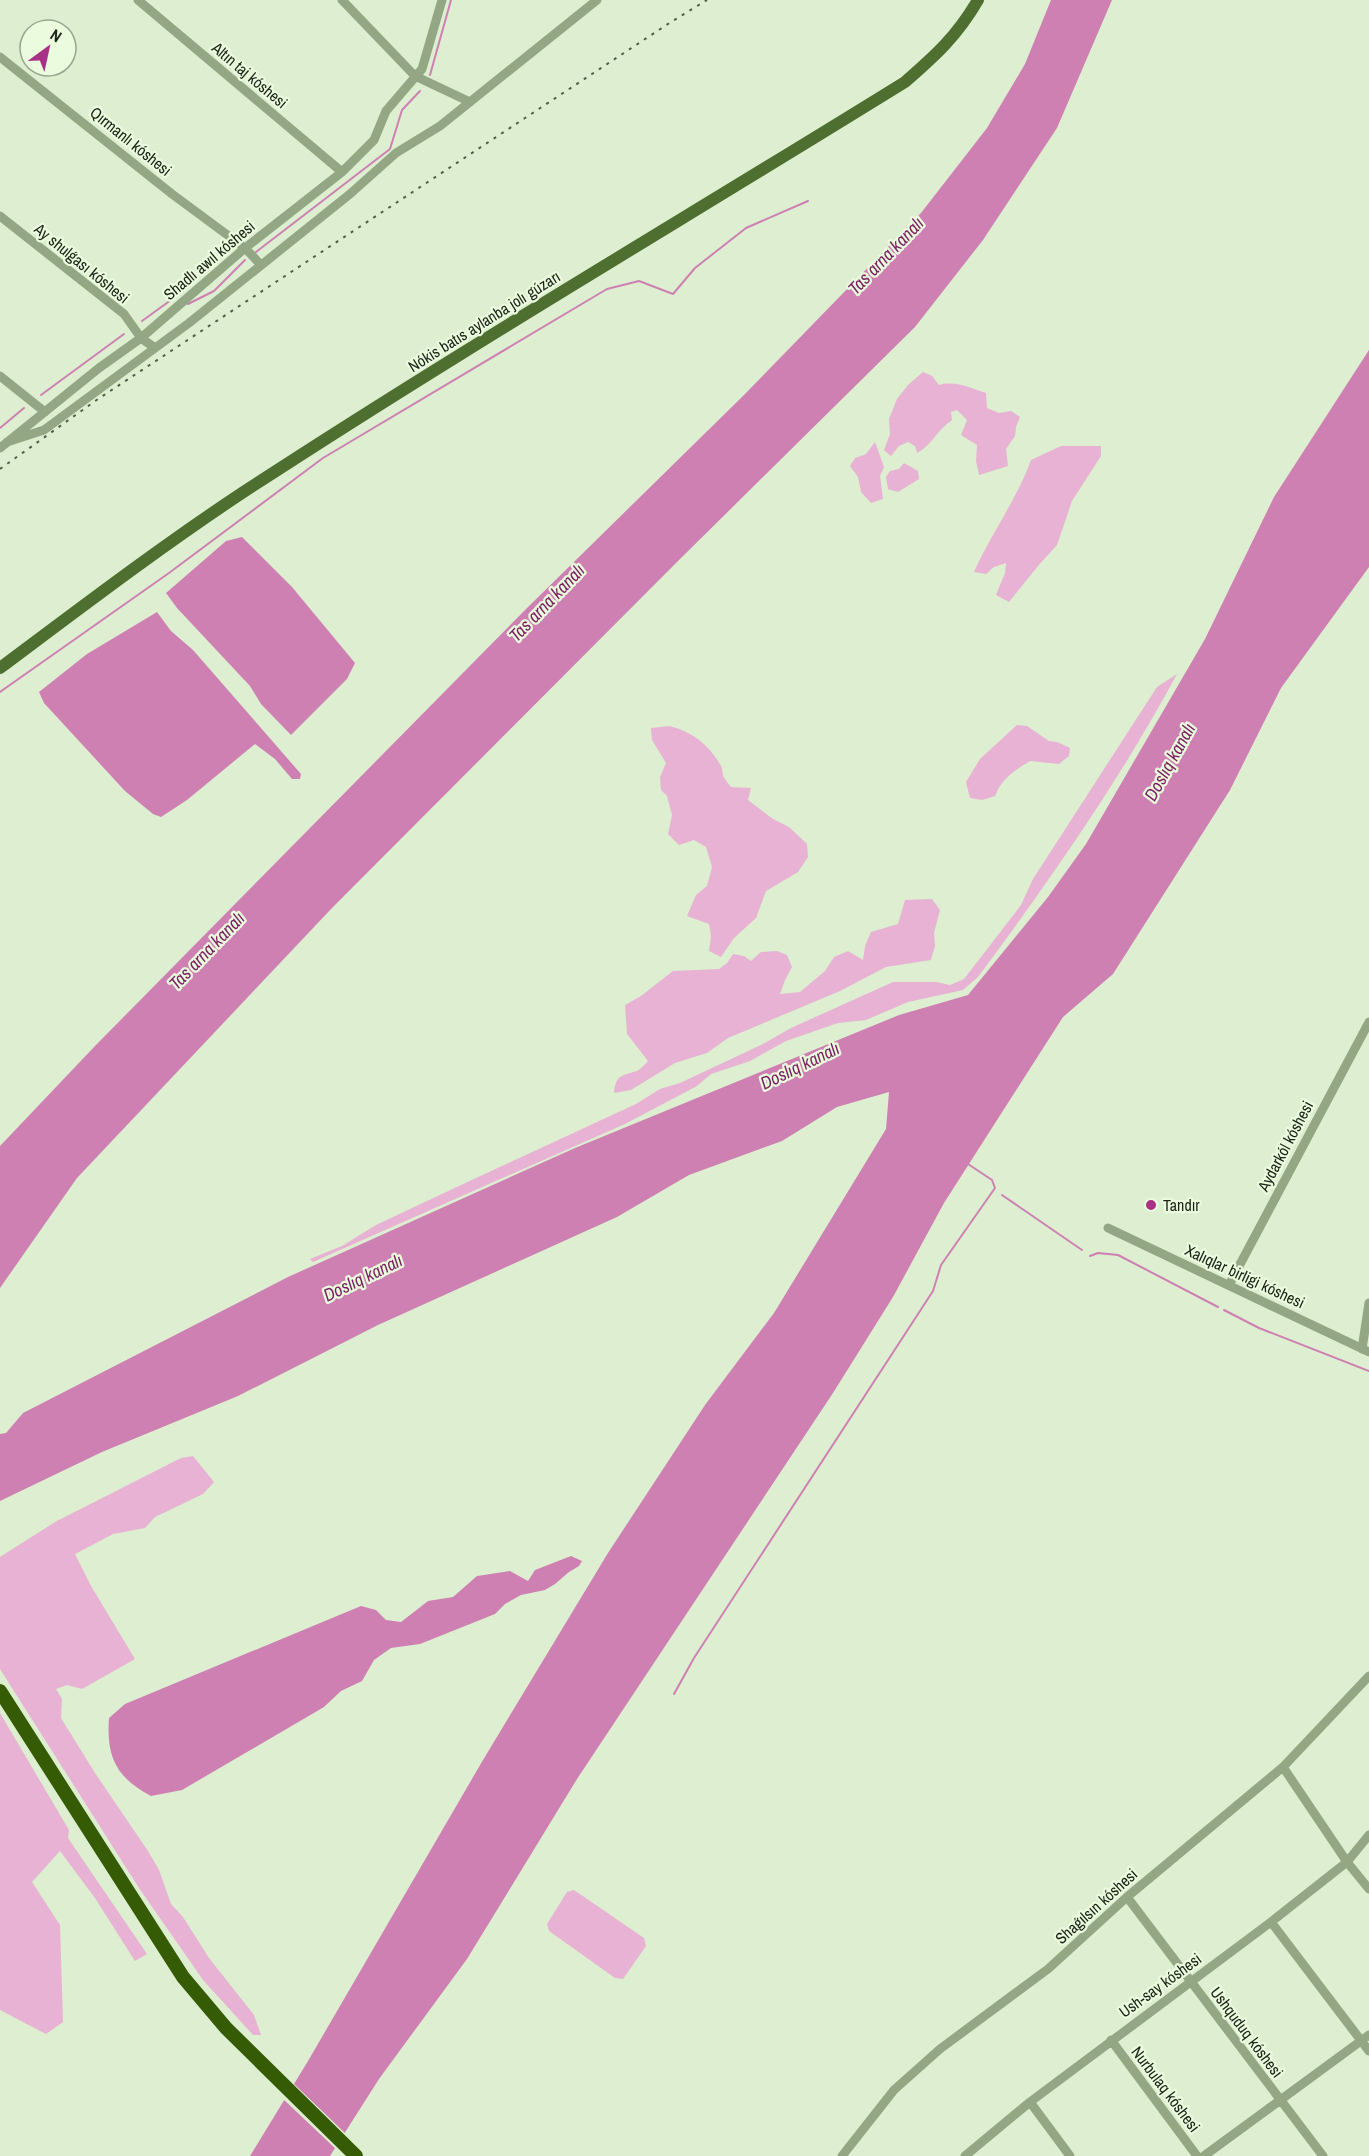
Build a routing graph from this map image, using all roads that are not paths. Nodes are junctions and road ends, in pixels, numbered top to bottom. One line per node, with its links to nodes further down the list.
1 (138, 0): 9 (street, Altın taj kóshesi)
2 (342, 0): 7 (street)
3 (442, 0): 7 (street, Shadlı awıl kóshesi)
4 (597, 0): 8 (street)
5 (978, 0): 18 (main road, Nókis batıs aylanba jolı gúzarı)
6 (0, 57): 11 (street, Qırmanlı kóshesi)
7 (415, 76): 8 (street); 9 (street, Shadlı awıl kóshesi)
8 (470, 102): 12 (street)
9 (342, 172): 11 (street, Shadlı awıl kóshesi)
10 (0, 216): 13 (street, Ay shulǵası kóshesi)
11 (245, 248): 12 (street, Qırmanlı kóshesi); 13 (street, Shadlı awıl kóshesi)
12 (261, 265): 14 (street)
13 (141, 338): 14 (street, Ay shulǵası kóshesi); 16 (street, Shadlı awıl kóshesi)
14 (154, 348): 17 (street)
15 (0, 376): 16 (street)
16 (45, 412): 17 (street, Shadlı awıl kóshesi)
17 (4, 445)
18 (0, 668)
19 (1369, 1022): 21 (street, Aydarkól kóshesi)
20 (1108, 1228): 21 (street, Xalıqlar birligi kóshesi)
21 (1229, 1286): 23 (street, Xalıqlar birligi kóshesi)
22 (1369, 1303): 23 (street)
23 (1366, 1350)
24 (1369, 1676): 26 (street, Shaǵılsın kóshesi)
25 (0, 1691): 38 (highway)
26 (1282, 1767): 28 (street); 30 (street, Shaǵılsın kóshesi)
27 (1369, 1835): 28 (street, Ush-say kóshesi)
28 (1347, 1862): 29 (street); 31 (street, Ush-say kóshesi)
29 (1369, 1889)
30 (1127, 1897): 32 (street, Ushquduq kóshesi); 39 (street, Shaǵılsın kóshesi)
31 (1270, 1922): 32 (street, Ush-say kóshesi); 33 (street)
32 (1191, 1982): 34 (street, Ush-say kóshesi); 36 (street, Ushquduq kóshesi)
33 (1365, 2038): 35 (street); 36 (street)
34 (1111, 2040): 37 (street, Ush-say kóshesi); 42 (street, Nurbulaq kóshesi)
35 (1369, 2051)
36 (1280, 2100): 43 (street); 44 (street, Ushquduq kóshesi)
37 (1030, 2102): 40 (street, Ush-say kóshesi); 41 (street)
38 (357, 2156)
39 (842, 2156)
40 (965, 2156)
41 (1070, 2156)
42 (1197, 2156)
43 (1204, 2156)
44 (1323, 2156)

